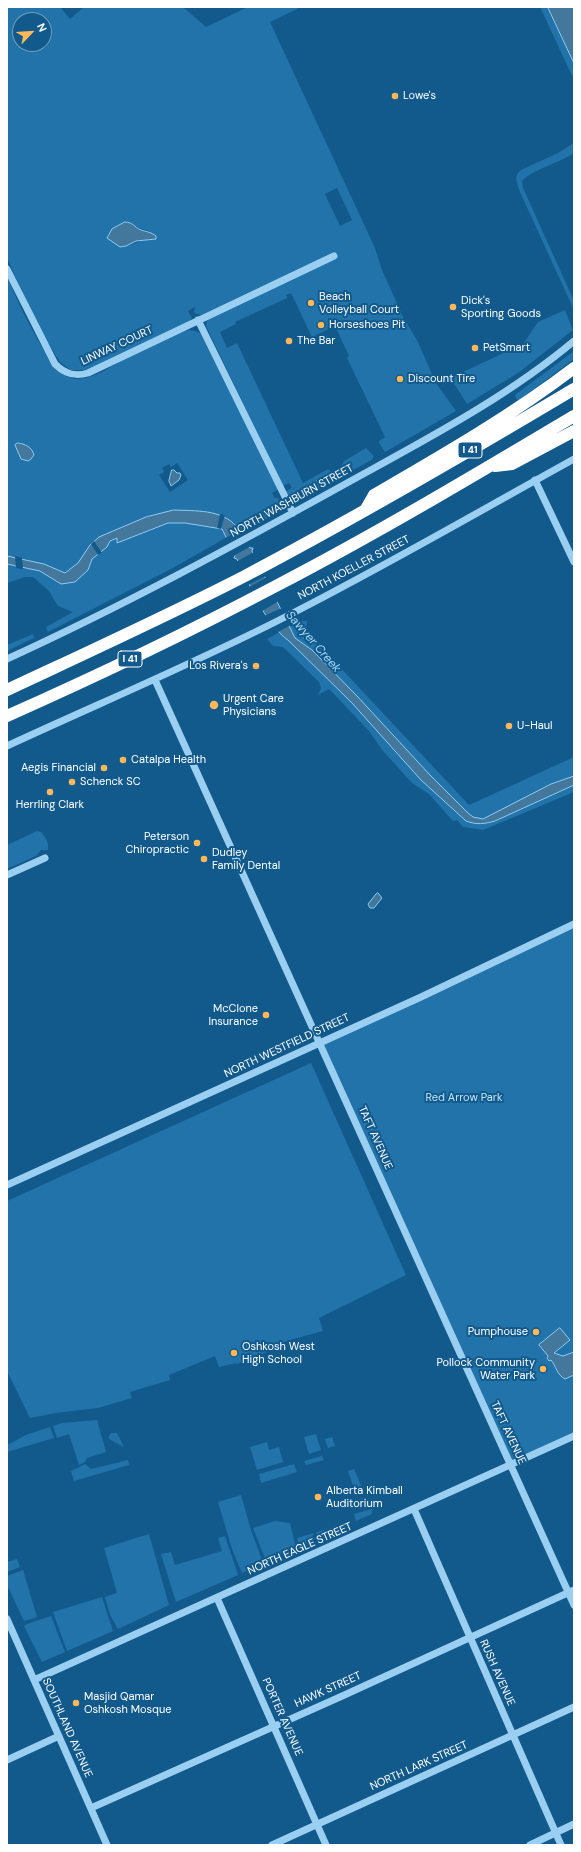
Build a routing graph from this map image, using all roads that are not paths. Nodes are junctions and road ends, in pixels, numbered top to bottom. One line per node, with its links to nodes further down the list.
1 (334, 256): 3 (street, LINWAY COURT)
2 (7, 269): 3 (street, LINWAY COURT)
3 (198, 320): 13 (street)
4 (574, 341): 13 (street, NORTH WASHBURN STREET)
5 (574, 368): 12 (highway)
6 (574, 389): 12 (highway, I 41)
7 (574, 416): 10 (highway, I 41)
8 (574, 431): 10 (highway)
9 (574, 459): 11 (street, NORTH KOELLER STREET)
10 (490, 467): 18 (highway, I 41)
11 (536, 480): 14 (street); 16 (street, NORTH KOELLER STREET)
12 (365, 510): 17 (highway, I 41)
13 (293, 513): 15 (street, NORTH WASHBURN STREET)
14 (574, 562)
15 (7, 659)
16 (155, 680): 19 (street, NORTH KOELLER STREET); 23 (street, TAFT AVENUE)
17 (7, 690)
18 (7, 716)
19 (7, 746)
20 (45, 858): 21 (street)
21 (7, 875)
22 (574, 924): 23 (street, NORTH WESTFIELD STREET)
23 (320, 1043): 24 (street, NORTH WESTFIELD STREET); 26 (street, TAFT AVENUE)
24 (7, 1185)
25 (574, 1436): 26 (street, NORTH EAGLE STREET)
26 (510, 1464): 27 (street, NORTH EAGLE STREET); 28 (street, TAFT AVENUE)
27 (414, 1509): 29 (street, NORTH EAGLE STREET); 33 (street, RUSH AVENUE)
28 (571, 1591): 30 (street, TAFT AVENUE); 33 (street, HAWK STREET)
29 (217, 1598): 34 (street, NORTH EAGLE STREET); 36 (street, PORTER AVENUE)
30 (574, 1605)
31 (7, 1619): 32 (street, SOUTHLAND AVENUE)
32 (9, 1629): 34 (street, SOUTHLAND AVENUE)
33 (470, 1638): 36 (street, HAWK STREET); 38 (street, RUSH AVENUE)
34 (34, 1680): 37 (street, SOUTHLAND AVENUE)
35 (574, 1707): 38 (street, NORTH LARK STREET)
36 (274, 1726): 40 (street, HAWK STREET); 41 (street, PORTER AVENUE)
37 (59, 1736): 39 (street); 40 (street, SOUTHLAND AVENUE)
38 (513, 1736): 41 (street, NORTH LARK STREET); 43 (street, RUSH AVENUE)
39 (7, 1760)
40 (91, 1808): 44 (street, SOUTHLAND AVENUE)
41 (317, 1824): 45 (street, NORTH LARK STREET); 46 (street, PORTER AVENUE)
42 (574, 1824): 43 (street)
43 (556, 1833): 47 (street); 48 (street, RUSH AVENUE)
44 (107, 1845)
45 (272, 1845)
46 (326, 1845)
47 (530, 1845)
48 (561, 1845)

